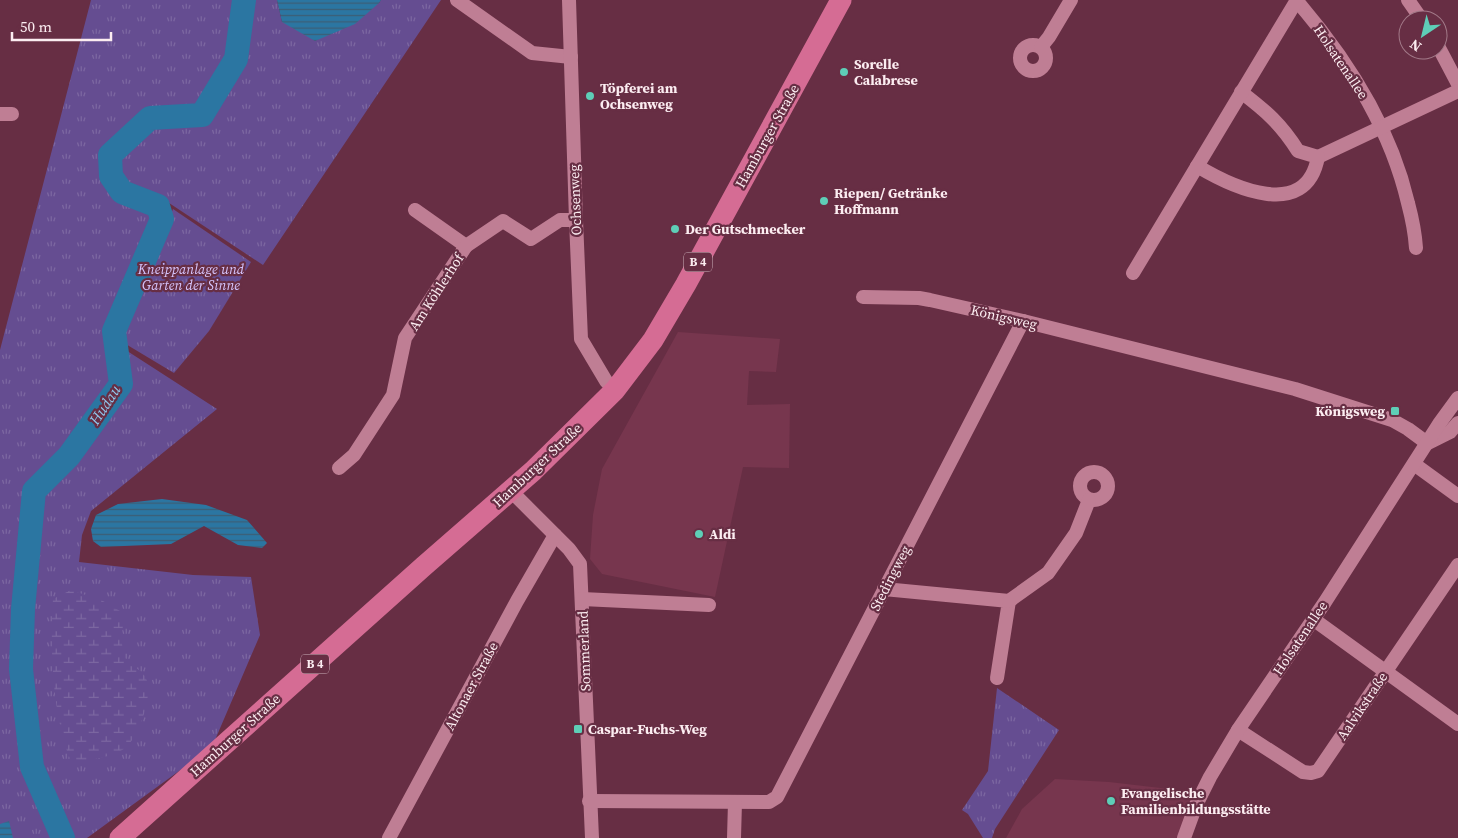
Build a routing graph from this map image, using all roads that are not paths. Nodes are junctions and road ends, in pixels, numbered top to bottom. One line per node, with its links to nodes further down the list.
1 (457, 0): 7 (street)
2 (569, 0): 7 (street, Ochsenweg)
3 (841, 0): 21 (main road, Hamburger Straße / B 4)
4 (1071, 0): 6 (street)
5 (1296, 0): 10 (street); 11 (street, Holsatenallee)
6 (1041, 47)
7 (571, 58): 15 (street, Ochsenweg)
8 (1445, 60): 9 (street)
9 (1457, 83): 11 (street)
10 (1242, 92): 12 (street); 13 (street)
11 (1382, 126): 12 (street); 17 (street, Holsatenallee)
12 (1318, 157): 13 (street)
13 (1196, 166): 18 (street)
14 (415, 210): 16 (street, Am Köhlerhof)
15 (576, 220): 16 (street, Am Köhlerhof); 21 (street, Ochsenweg)
16 (466, 246): 26 (street, Am Köhlerhof)
17 (1416, 248)
18 (1133, 273)
19 (863, 297): 20 (street, Königsweg)
20 (1023, 321): 24 (street, Königsweg); 32 (street, Stedingweg)
21 (615, 390): 28 (main road, Hamburger Straße / B 4)
22 (1458, 398): 24 (street, Holsatenallee)
23 (1458, 423): 24 (street)
24 (1427, 443): 25 (street, Holsatenallee)
25 (1414, 464): 27 (street); 36 (street, Holsatenallee)
26 (339, 468)
27 (1456, 489)
28 (511, 491): 30 (street, Sommerland); 43 (main road, Hamburger Straße / B 4)
29 (1089, 500): 34 (street)
30 (555, 535): 33 (street, Sommerland); 44 (street, Altonaer Straße)
31 (1458, 565): 37 (street, Aalvikstraße)
32 (884, 589): 34 (street); 42 (street, Stedingweg)
33 (582, 599): 35 (street); 41 (street, Sommerland)
34 (1009, 601): 38 (street)
35 (708, 606)
36 (1313, 619): 37 (street); 40 (street, Holsatenallee)
37 (1386, 671): 39 (street); 40 (street, Aalvikstraße)
38 (997, 678)
39 (1458, 724)
40 (1238, 730): 47 (street, Holsatenallee)
41 (589, 801): 42 (street, Stedingweg); 45 (street, Sommerland)
42 (735, 802): 46 (street)
43 (120, 838)
44 (389, 838)
45 (592, 838)
46 (734, 838)
47 (1184, 838)

